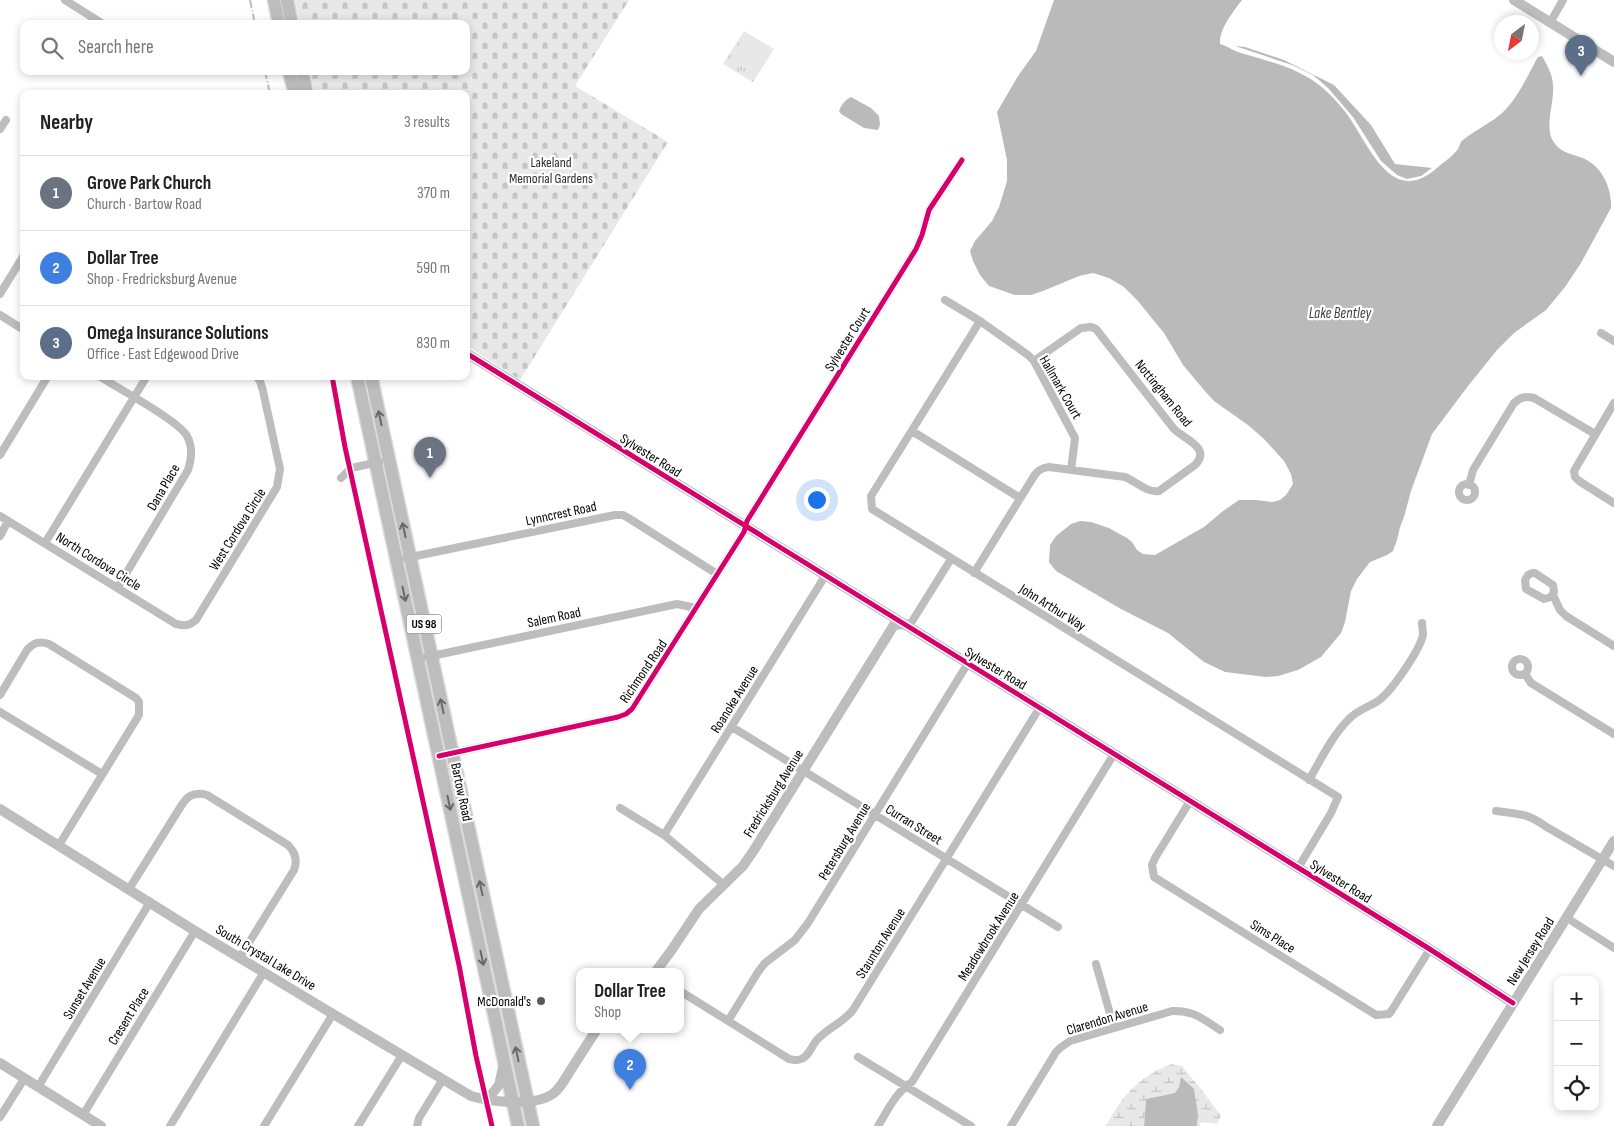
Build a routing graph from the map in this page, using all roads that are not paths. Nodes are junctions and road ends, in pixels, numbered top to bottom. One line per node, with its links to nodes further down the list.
1 (65, 0): 6 (street)
2 (274, 0): 7 (main road)
3 (287, 0): 8 (main road)
4 (1514, 0): 9 (street)
5 (1563, 0): 9 (street)
6 (97, 20)
7 (278, 20)
8 (291, 20)
9 (1550, 23): 10 (street)
10 (1614, 62)
11 (290, 75): 13 (main road)
12 (303, 75): 14 (main road)
13 (293, 90)
14 (306, 90)
15 (6, 120): 16 (street)
16 (0, 129)
17 (962, 160): 48 (street, Sylvester Court)
18 (20, 262): 19 (street)
19 (0, 294)
20 (945, 300): 22 (street, Hallmark Court)
21 (0, 315): 23 (street)
22 (980, 321): 27 (street, Hallmark Court); 36 (street, John Arthur Way)
23 (20, 328)
24 (1601, 333): 25 (street)
25 (1614, 341)
26 (470, 355): 48 (street, Sylvester Road)
27 (1034, 361): 41 (street, Hallmark Court); 41 (street, Nottingham Road)
28 (46, 380): 38 (street)
29 (105, 380): 34 (street, Dana Place)
30 (144, 380): 34 (street)
31 (259, 380): 62 (street, West Cordova Circle)
32 (358, 380): 40 (main road, Bartow Road / US 98)
33 (372, 380): 39 (main road, Bartow Road / US 98, one-way to 33)
34 (133, 398): 50 (street); 57 (street, Dana Place)
35 (1613, 407): 37 (street)
36 (912, 431): 44 (street); 52 (street, John Arthur Way)
37 (1595, 434): 43 (street); 45 (street)
38 (0, 455)
39 (389, 460): 40 (street); 51 (main road, Bartow Road / US 98, one-way to 39)
40 (375, 462): 42 (street); 53 (main road, Bartow Road / US 98)
41 (1071, 470): 44 (street, Nottingham Road)
42 (341, 478)
43 (1469, 485)
44 (1020, 498): 54 (street, Nottingham Road)
45 (1614, 503)
46 (0, 516): 47 (street, North Cordova Circle)
47 (8, 521): 49 (street); 50 (street, North Cordova Circle)
48 (746, 527): 55 (street, Richmond Road); 56 (street, Sylvester Road)
49 (0, 536)
50 (45, 543): 57 (street, North Cordova Circle)
51 (410, 557): 53 (street, Lynncrest Road); 55 (street, Lynncrest Road); 64 (main road, Bartow Road / US 98)
52 (951, 559): 54 (street, John Arthur Way); 61 (street)
53 (397, 561): 65 (main road, Bartow Road / US 98, one-way to 65)
54 (974, 573): 78 (street, John Arthur Way)
55 (717, 574): 59 (street, Richmond Road)
56 (825, 576): 61 (street, Sylvester Road); 71 (street, Roanoke Avenue)
57 (118, 587): 62 (street, North Cordova Circle)
58 (1553, 595): 63 (street)
59 (696, 608): 64 (street, Salem Road); 73 (street, Richmond Road)
60 (1422, 623): 78 (street)
61 (903, 624): 66 (street, Sylvester Road); 76 (street, Fredricksburg Avenue)
62 (184, 626)
63 (1614, 646)
64 (431, 656): 65 (street, Salem Road); 73 (main road, Bartow Road / US 98, one-way to 64)
65 (418, 660): 75 (main road, Bartow Road / US 98)
66 (968, 663): 69 (street, Sylvester Road); 83 (street, Petersburg Avenue)
67 (1525, 674): 72 (street)
68 (0, 695): 77 (street)
69 (1040, 707): 74 (street, Sylvester Road); 87 (street, Staunton Avenue)
70 (0, 712): 77 (street)
71 (732, 727): 76 (street, Curran Street); 84 (street, Roanoke Avenue)
72 (1614, 734)
73 (452, 753): 75 (street, Richmond Road); 121 (main road, Bartow Road / US 98, one-way to 73)
74 (1114, 754): 79 (street, Sylvester Road); 94 (street, Meadowbrook Avenue)
75 (439, 756): 113 (main road, Bartow Road / US 98, one-way to 113)
76 (803, 770): 83 (street, Curran Street); 91 (street, Fredricksburg Avenue)
77 (102, 774): 86 (street)
78 (1309, 780): 90 (street, John Arthur Way)
79 (1190, 801): 90 (street, Sylvester Road); 99 (street, Sims Place)
80 (620, 808): 84 (street)
81 (0, 809): 86 (street, South Crystal Lake Drive)
82 (1496, 811): 88 (street)
83 (875, 814): 87 (street, Curran Street); 107 (street, Petersburg Avenue)
84 (664, 835): 91 (street)
85 (1614, 841): 88 (street, New Jersey Road)
86 (59, 845): 92 (street, South Crystal Lake Drive)
87 (946, 859): 94 (street, Curran Street); 107 (street, Staunton Avenue)
88 (1603, 859): 89 (street); 95 (street, New Jersey Road)
89 (1614, 866)
90 (1298, 868): 99 (street, Sylvester Road)
91 (723, 884): 102 (street, Fredricksburg Avenue)
92 (129, 889): 93 (street, South Crystal Lake Drive); 100 (street)
93 (150, 902): 97 (street, South Crystal Lake Drive); 118 (street, Sunset Avenue)
94 (1021, 905): 96 (street, Curran Street); 117 (street, Meadowbrook Avenue)
95 (1566, 918): 98 (street); 105 (street, New Jersey Road)
96 (1058, 928)
97 (196, 931): 100 (street, South Crystal Lake Drive); 122 (street, Cresent Place)
98 (1614, 948)
99 (1430, 949): 105 (street, Sylvester Road)
100 (240, 957): 103 (street, South Crystal Lake Drive)
101 (1096, 964): 108 (street)
102 (659, 968)
103 (264, 972): 106 (street, South Crystal Lake Drive); 125 (street)
104 (684, 994): 107 (street, Staunton Avenue)
105 (1513, 1003): 134 (street, New Jersey Road)
106 (333, 1014): 111 (street, South Crystal Lake Drive); 126 (street)
107 (728, 1021)
108 (1114, 1028): 109 (street, Clarendon Avenue); 133 (street, Clarendon Avenue)
109 (1220, 1030)
110 (593, 1033): 121 (street)
111 (402, 1055): 116 (street, South Crystal Lake Drive); 127 (street)
112 (858, 1057): 117 (street)
113 (505, 1062): 119 (street); 120 (main road, Bartow Road / US 98)
114 (0, 1064): 115 (street)
115 (24, 1079): 118 (street); 123 (street)
116 (442, 1079): 119 (street, South Crystal Lake Drive); 128 (street)
117 (905, 1086): 131 (street, Meadowbrook Avenue); 132 (street)
118 (38, 1087): 122 (street)
119 (487, 1100): 120 (street, South Crystal Lake Drive)
120 (513, 1101): 121 (street, South Crystal Lake Drive); 129 (main road, Bartow Road / US 98)
121 (527, 1102): 130 (main road, Bartow Road / US 98)
122 (83, 1115): 124 (street)
123 (0, 1117)
124 (101, 1126)
125 (170, 1126)
126 (264, 1126)
127 (358, 1126)
128 (417, 1126)
129 (518, 1126)
130 (533, 1126)
131 (878, 1126)
132 (971, 1126)
133 (1010, 1126)
134 (1437, 1126)

